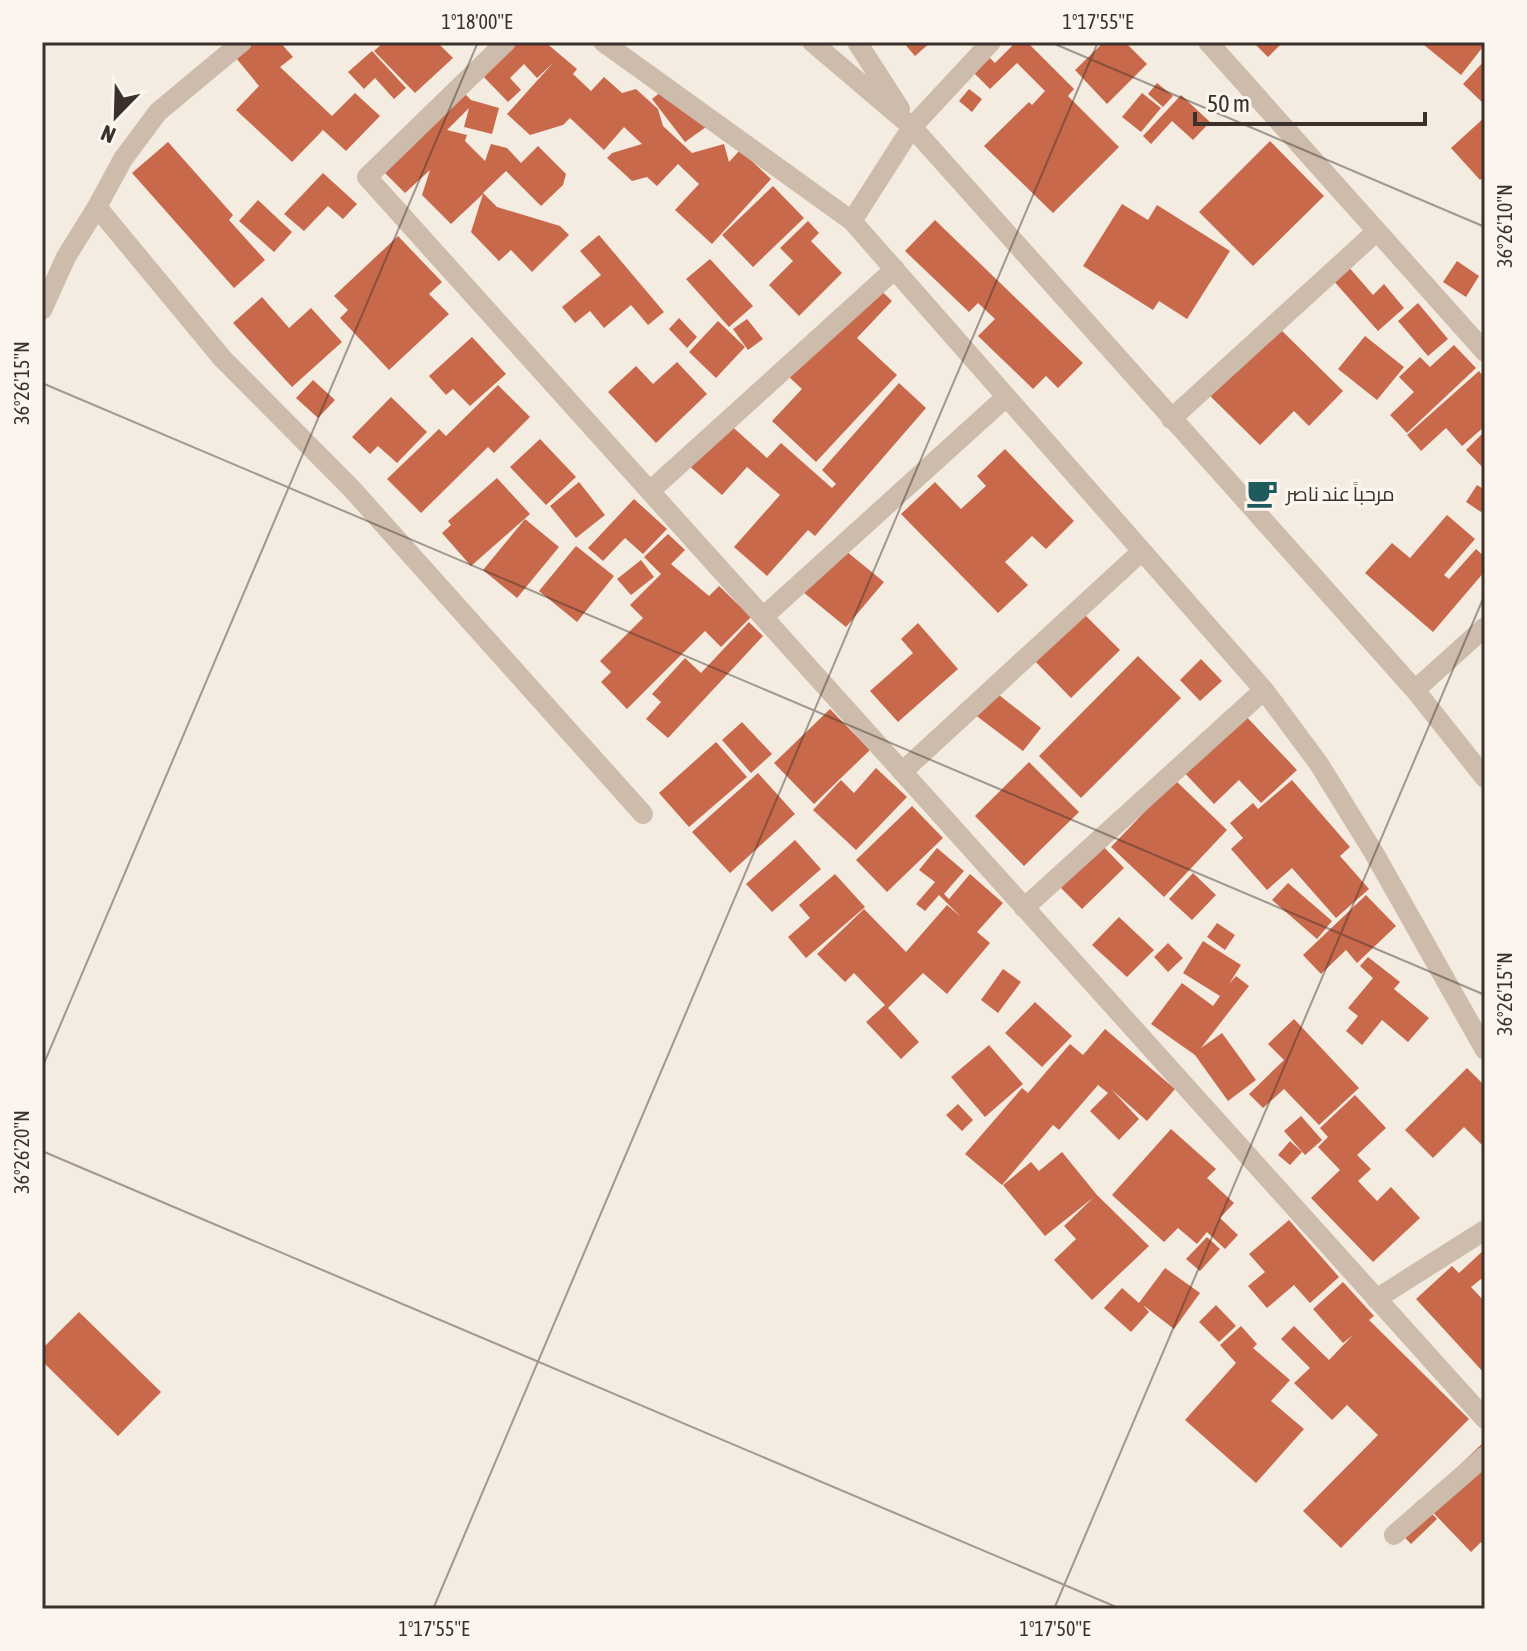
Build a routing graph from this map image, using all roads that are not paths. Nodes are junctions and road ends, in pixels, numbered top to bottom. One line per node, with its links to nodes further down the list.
1 (242, 42): 9 (street)
2 (506, 42): 17 (street)
3 (603, 42): 10 (street)
4 (812, 42): 8 (street)
5 (857, 42): 8 (street)
6 (991, 42): 8 (street)
7 (1208, 42): 11 (street)
8 (912, 127): 10 (street); 16 (street)
9 (97, 207): 13 (street); 25 (street)
10 (852, 221): 12 (street)
11 (1377, 231): 14 (street); 16 (street)
12 (895, 269): 15 (street); 17 (street)
13 (42, 310)
14 (1485, 352)
15 (1006, 397): 18 (street); 19 (street)
16 (1171, 419): 22 (street)
17 (650, 491): 19 (street)
18 (1142, 551): 21 (street); 23 (street)
19 (763, 617): 23 (street)
20 (1485, 627): 22 (street)
21 (1264, 690): 26 (street); 27 (street)
22 (1415, 690): 24 (street)
23 (902, 772): 26 (street)
24 (1485, 778)
25 (643, 814)
26 (1024, 908): 29 (street)
27 (1485, 1050)
28 (1485, 1230): 29 (street)
29 (1376, 1299): 30 (street)
30 (1485, 1419)
31 (1485, 1456): 32 (street)
32 (1394, 1535)

